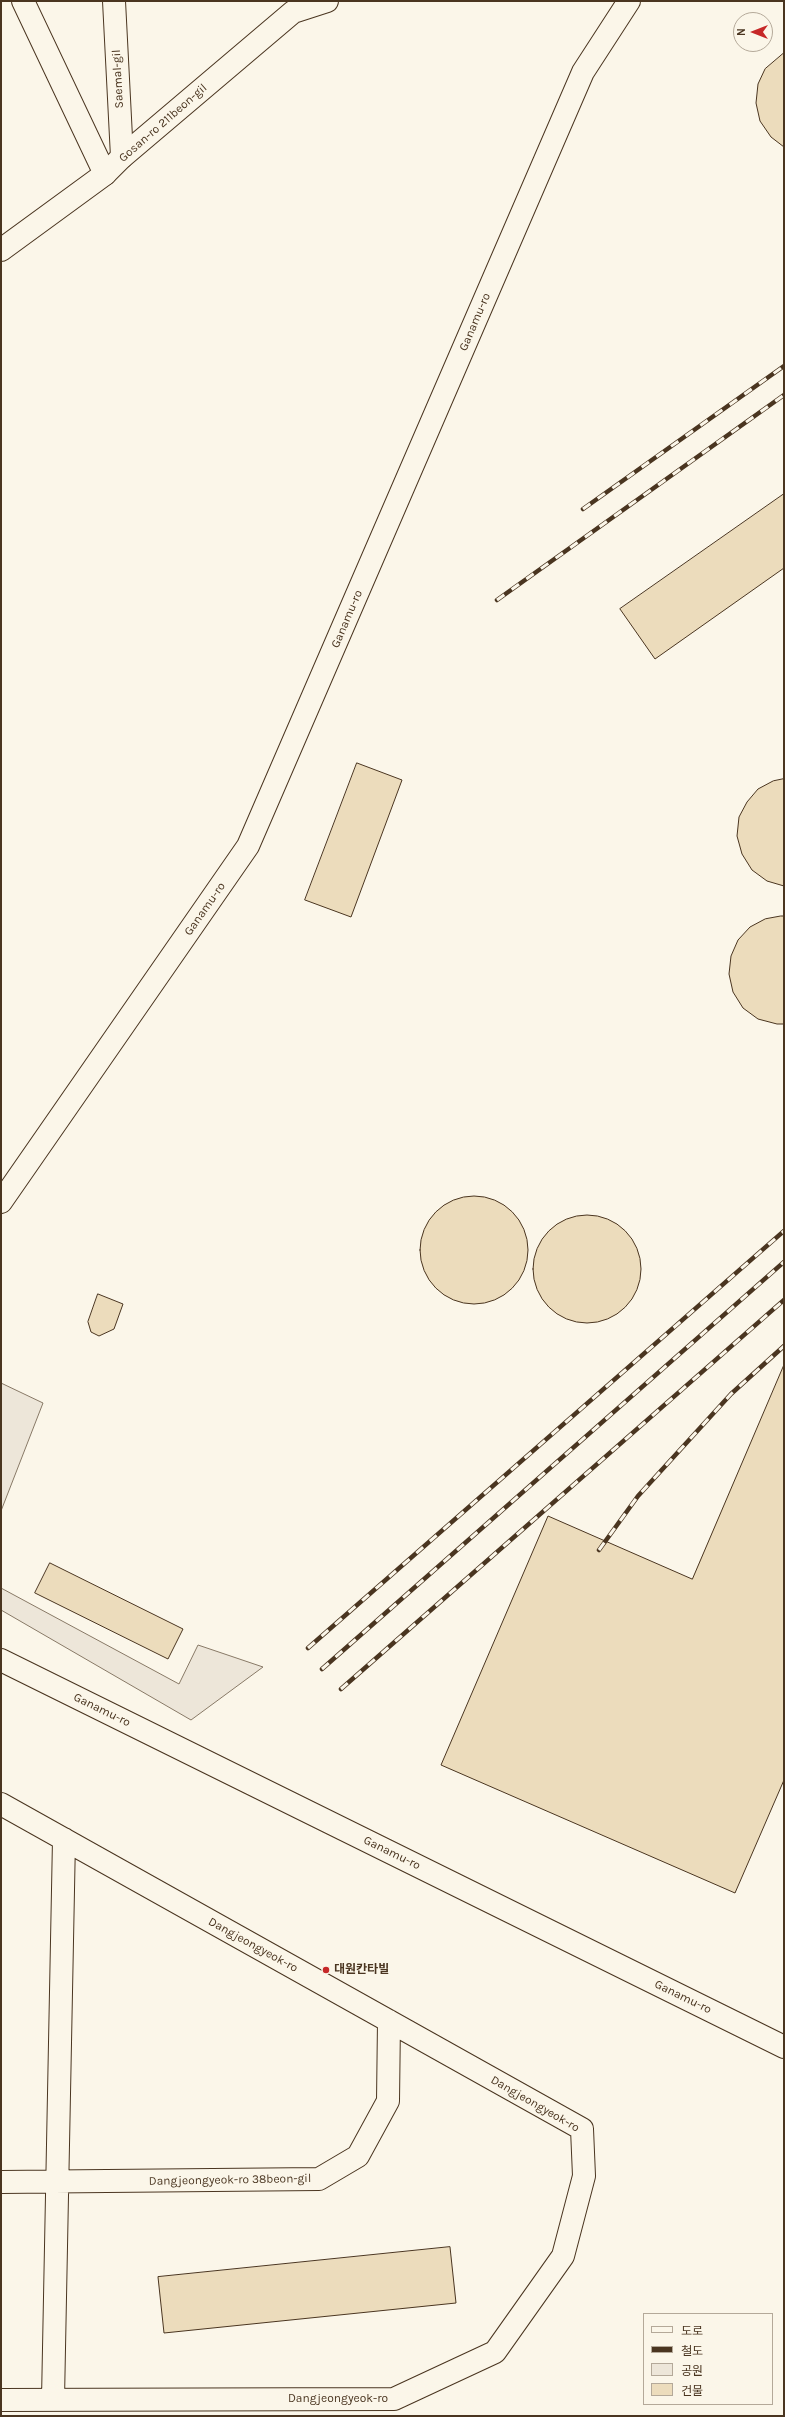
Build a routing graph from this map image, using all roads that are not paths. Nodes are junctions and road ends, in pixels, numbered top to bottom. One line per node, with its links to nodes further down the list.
1 (23, 1): 6 (street)
2 (114, 1): 5 (street, Saemal-gil)
3 (327, 1): 5 (street, Gosan-ro 211beon-gil)
4 (629, 1): 8 (street, Ganamu-ro)
5 (122, 157): 6 (street, Gosan-ro 211beon-gil)
6 (105, 174): 7 (street, Gosan-ro 211beon-gil)
7 (1, 250)
8 (1, 1202)
9 (1, 1660): 13 (street, Ganamu-ro)
10 (1, 1804): 11 (street, Dangjeongyeok-ro)
11 (64, 1839): 12 (street, Dangjeongyeok-ro); 14 (street)
12 (390, 2021): 14 (street, Dangjeongyeok-ro 38beon-gil); 17 (street, Dangjeongyeok-ro)
13 (784, 2047)
14 (57, 2181): 15 (street, Dangjeongyeok-ro 38beon-gil); 17 (street)
15 (1, 2182)
16 (1, 2400): 17 (street, Dangjeongyeok-ro)
17 (53, 2400)

